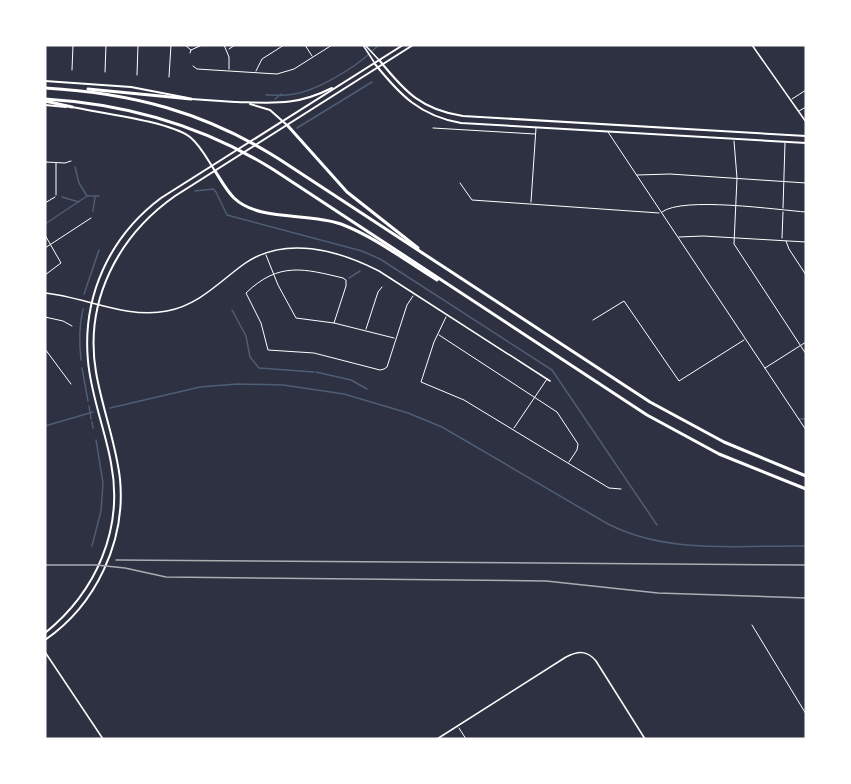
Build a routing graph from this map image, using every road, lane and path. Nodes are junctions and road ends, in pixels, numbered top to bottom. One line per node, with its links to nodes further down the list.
1 (73, 45): 25 (street)
2 (106, 45): 27 (street)
3 (138, 45): 29 (street)
4 (171, 45): 30 (street)
5 (185, 45): 16 (street)
6 (202, 45): 16 (street)
7 (224, 45): 17 (street)
8 (235, 45): 17 (street)
9 (284, 45): 28 (street)
10 (305, 45): 19 (street)
11 (332, 45): 19 (street)
12 (364, 45): 20 (street); 21 (street)
13 (403, 45): 20 (main road)
14 (412, 45): 22 (main road)
15 (752, 45): 36 (street)
16 (190, 50): 18 (street)
17 (227, 50): 26 (street)
18 (190, 53)
19 (313, 57): 28 (street)
20 (380, 61): 21 (main road); 22 (main road)
21 (375, 64): 24 (main road); 32 (main road)
22 (383, 65): 24 (main road); 42 (main road)
23 (193, 66): 26 (street)
24 (378, 68): 46 (main road); 48 (main road)
25 (72, 70)
26 (229, 71): 28 (street)
27 (105, 72)
28 (256, 73)
29 (137, 75)
30 (169, 77)
31 (45, 81): 35 (main road)
32 (343, 83): 38 (main road); 43 (main road)
33 (45, 88): 35 (highway); 82 (highway)
34 (806, 90): 36 (street)
35 (191, 99): 38 (main road)
36 (790, 100): 41 (street)
37 (45, 102): 40 (highway); 92 (highway)
38 (236, 102): 43 (main road)
39 (806, 106): 41 (street)
40 (72, 107): 59 (main road)
41 (799, 111): 44 (street)
42 (536, 121): 45 (main road); 48 (street)
43 (284, 122): 46 (main road); 59 (main road)
44 (806, 122)
45 (608, 125): 49 (street); 50 (main road)
46 (288, 126): 60 (main road); 82 (highway)
47 (433, 128): 51 (street)
48 (536, 128): 49 (main road); 51 (street)
49 (607, 132): 53 (main road); 61 (street)
50 (734, 132): 52 (main road); 53 (street)
51 (535, 134): 67 (street)
52 (806, 136)
53 (734, 139): 54 (main road); 62 (street)
54 (786, 142): 55 (main road); 63 (street)
55 (806, 143)
56 (70, 161): 58 (street)
57 (45, 162): 58 (street)
58 (56, 163): 66 (street)
59 (212, 166): 60 (main road); 89 (main road)
60 (215, 171): 90 (main road); 92 (highway)
61 (636, 175): 62 (street); 71 (street)
62 (737, 178): 63 (street); 68 (street)
63 (784, 182): 65 (street); 69 (street)
64 (460, 183): 67 (street)
65 (806, 183)
66 (45, 203)
67 (531, 204): 71 (street)
68 (735, 206): 69 (street); 71 (street); 74 (street)
69 (783, 210): 70 (street); 76 (street)
70 (806, 212)
71 (661, 213): 75 (street)
72 (91, 218): 79 (street)
73 (45, 235): 79 (street)
74 (733, 237): 75 (street); 76 (street); 102 (street)
75 (678, 238): 100 (street)
76 (782, 240): 77 (street)
77 (786, 241): 78 (street); 85 (street)
78 (806, 242)
79 (51, 244): 80 (street); 84 (street)
80 (45, 248)
81 (266, 253): 83 (street); 88 (street); 90 (street)
82 (438, 263): 113 (highway)
83 (274, 274): 95 (street); 95 (street); 99 (street)
84 (45, 275)
85 (806, 275)
86 (382, 287): 97 (street)
87 (45, 293): 89 (street)
88 (414, 294): 91 (street); 99 (street)
89 (91, 303): 90 (street); 117 (main road)
90 (98, 305): 118 (main road)
91 (447, 315): 98 (street); 106 (street)
92 (493, 315): 115 (highway)
93 (45, 317): 96 (street)
94 (593, 320): 100 (street)
95 (334, 323): 97 (street)
96 (72, 326)
97 (365, 331): 99 (street)
98 (437, 334): 109 (street); 110 (street)
99 (396, 339)
100 (746, 339): 105 (street)
101 (806, 342): 102 (street)
102 (800, 345): 104 (street); 105 (street)
103 (45, 349): 108 (street)
104 (806, 354)
105 (765, 368): 111 (street)
106 (547, 379): 107 (street); 109 (street)
107 (550, 381)
108 (71, 384)
109 (535, 397): 110 (street); 112 (street)
110 (512, 430): 112 (street)
111 (806, 430)
112 (568, 462): 114 (street)
113 (806, 476)
114 (621, 489)
115 (806, 489)
116 (752, 625): 120 (street)
117 (45, 633)
118 (45, 640)
119 (45, 652): 122 (street)
120 (806, 714)
121 (458, 726): 123 (street); 124 (street); 125 (street)
122 (103, 739)
123 (436, 739)
124 (466, 739)
125 (645, 739)

